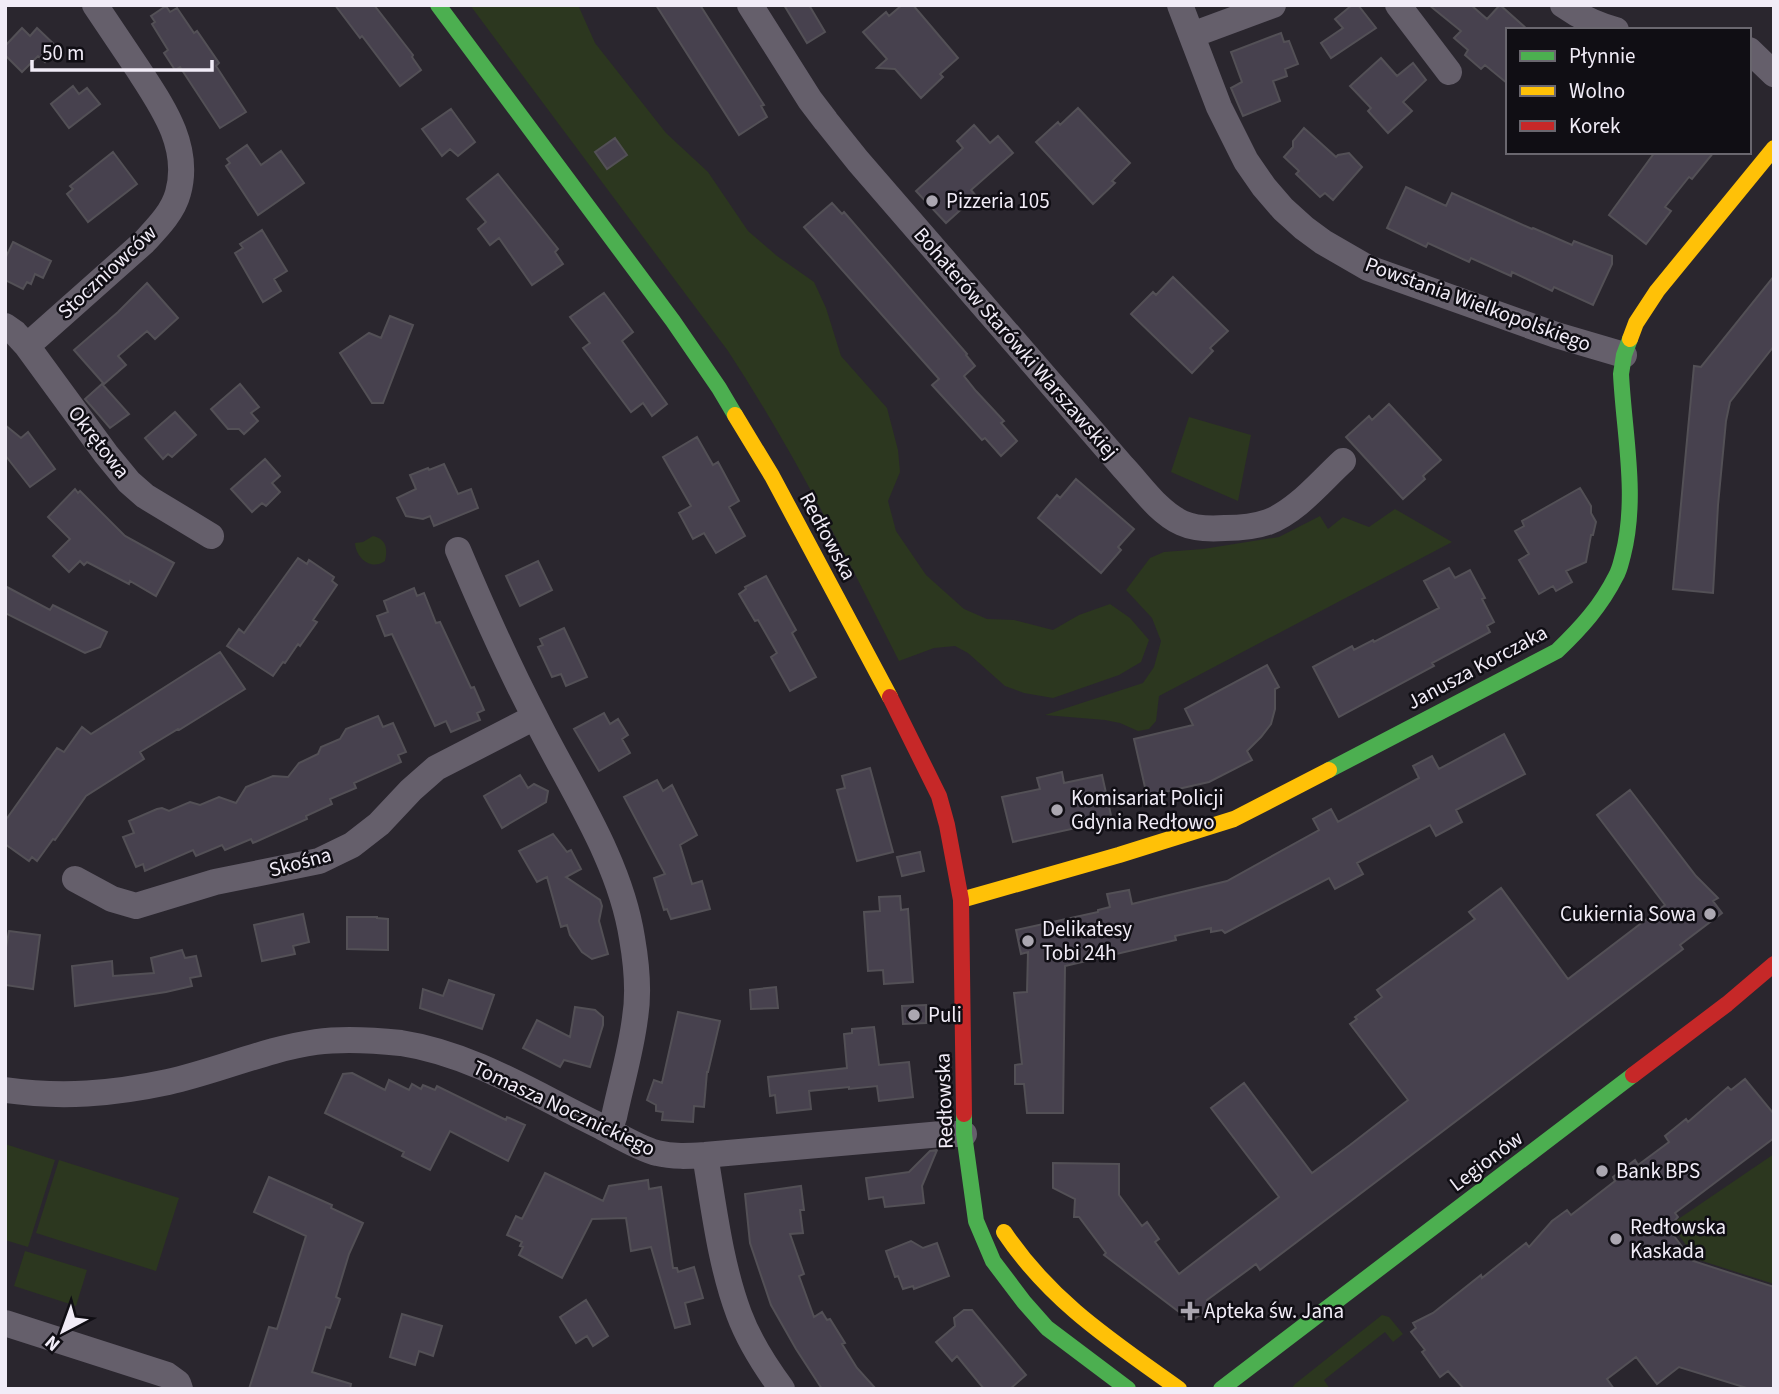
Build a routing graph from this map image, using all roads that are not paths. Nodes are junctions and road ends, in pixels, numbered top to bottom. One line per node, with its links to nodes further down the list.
1 (95, 5): 15 (street, Stoczniowców)
2 (438, 5): 22 (street, Redłowska)
3 (750, 5): 17 (street, Bohaterów Starówki Warszawskiej)
4 (1180, 5): 9 (street, Powstania Wielkopolskiego)
5 (1273, 5): 9 (street)
6 (1398, 5): 11 (street)
7 (1563, 5): 8 (street)
8 (1608, 28)
9 (1192, 35): 16 (street, Powstania Wielkopolskiego)
10 (1751, 52): 12 (street)
11 (1449, 72)
12 (1774, 74)
13 (1774, 148): 16 (street, Janusza Korczaka)
14 (5, 326): 15 (street, Okrętowa)
15 (27, 346): 18 (street, Okrętowa)
16 (1624, 355): 22 (street, Janusza Korczaka)
17 (1343, 461)
18 (211, 536)
19 (458, 550): 20 (street)
20 (534, 717): 21 (street, Skośna); 25 (street)
21 (75, 879)
22 (961, 900): 26 (street, Redłowska)
23 (1774, 964): 30 (street, Legionów)
24 (5, 1090): 25 (street, Tomasza Nocznickiego)
25 (609, 1131): 27 (street, Tomasza Nocznickiego)
26 (964, 1134): 27 (street, Tomasza Nocznickiego); 28 (street, Redłowska)
27 (705, 1155): 33 (street)
28 (969, 1169): 34 (street, Redłowska); 35 (street, Redłowska)
29 (5, 1323): 32 (street)
30 (1270, 1352): 31 (street); 36 (street, Legionów)
31 (1269, 1377)
32 (180, 1389)
33 (782, 1389)
34 (1128, 1389)
35 (1179, 1389)
36 (1221, 1389)

